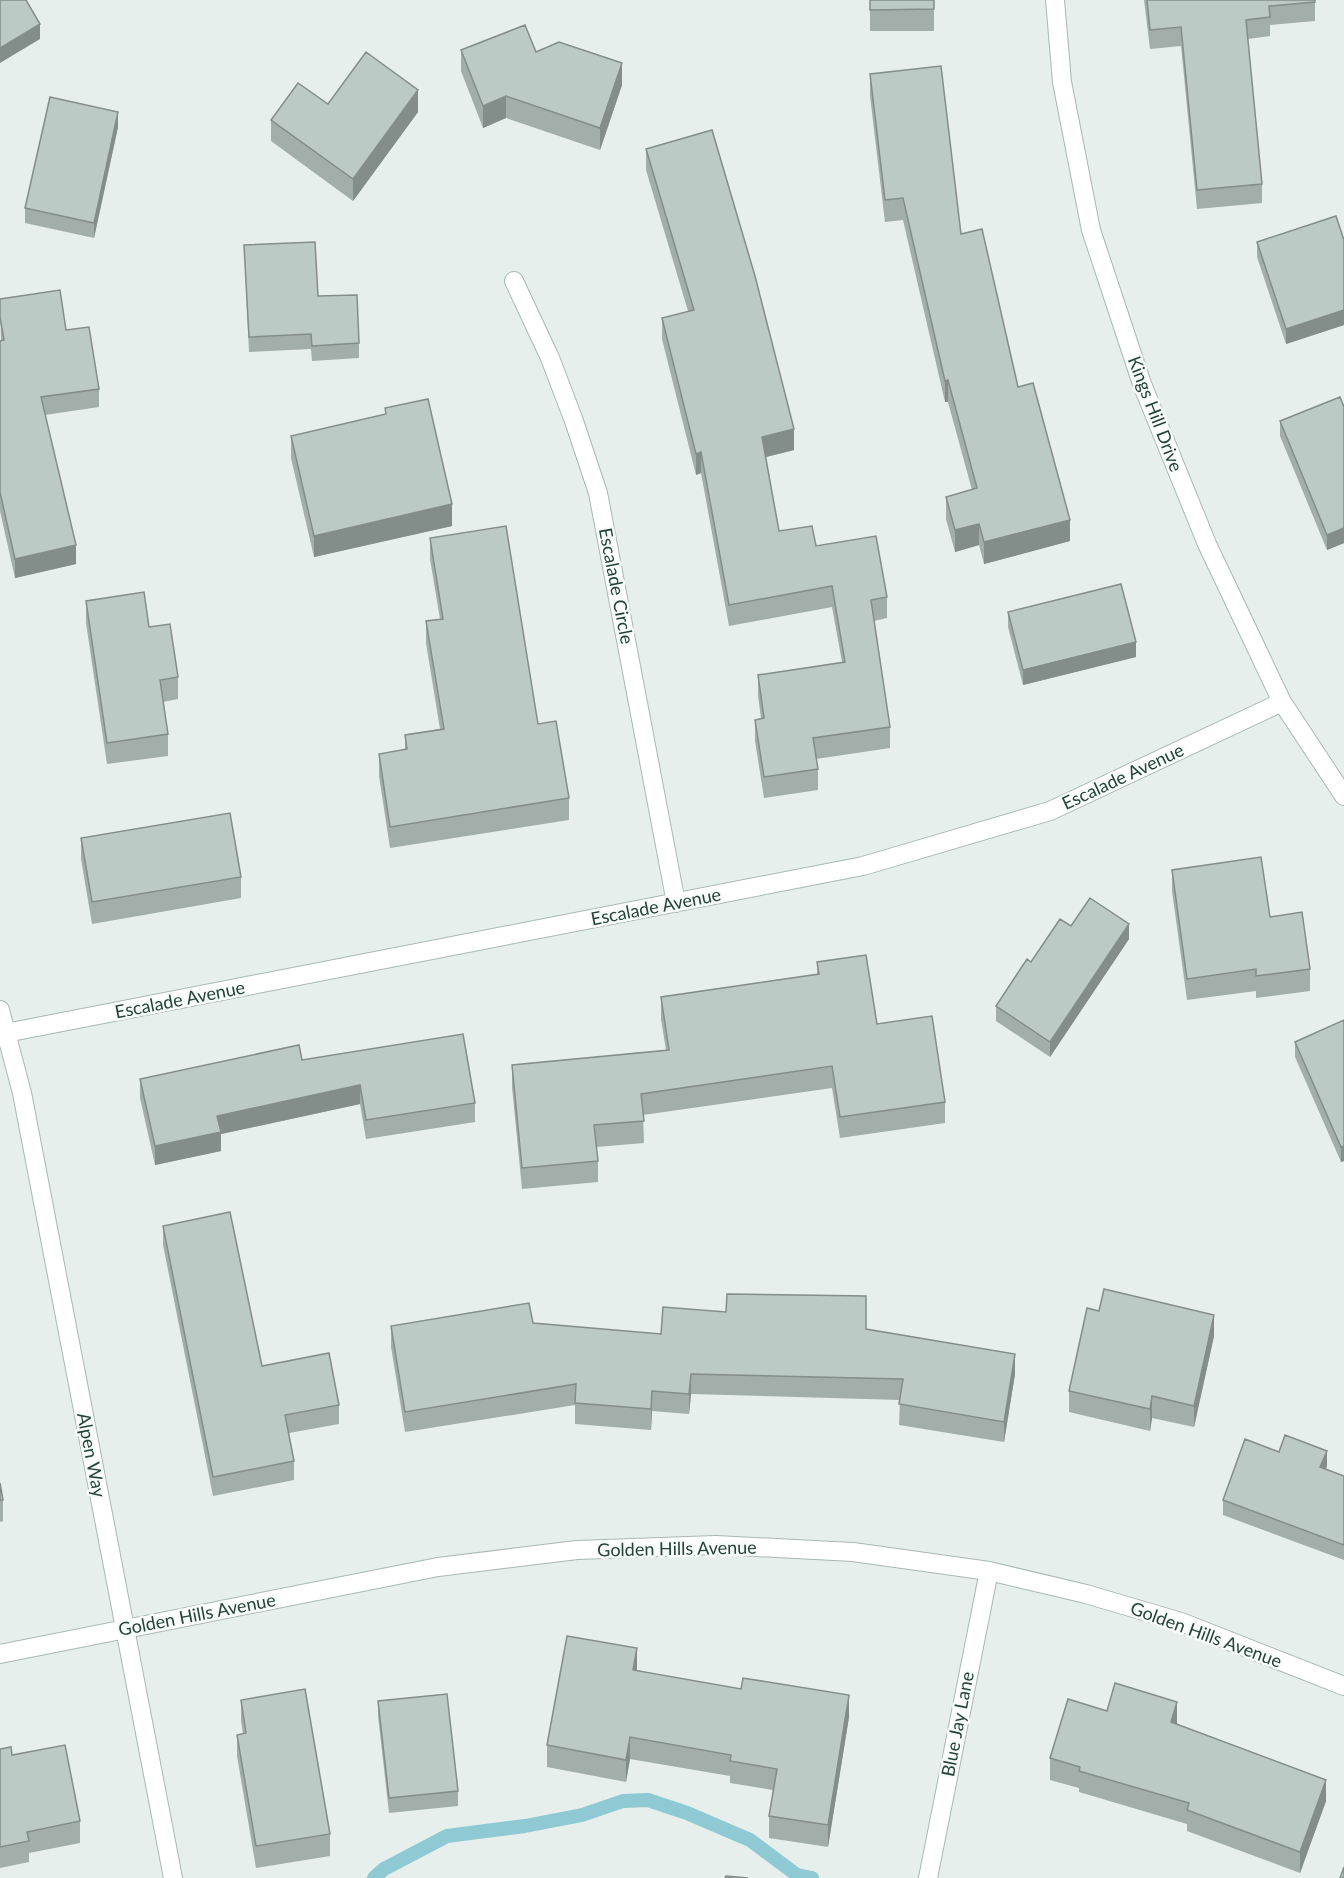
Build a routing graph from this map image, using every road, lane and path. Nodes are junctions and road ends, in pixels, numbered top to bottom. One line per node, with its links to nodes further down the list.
1 (1055, 0): 3 (street, Kings Hill Drive)
2 (514, 281): 5 (street, Escalade Circle)
3 (1282, 702): 4 (street, Kings Hill Drive); 5 (street, Escalade Avenue)
4 (1344, 796)
5 (676, 903): 7 (street, Escalade Avenue)
6 (0, 1010): 7 (street, Alpen Way)
7 (6, 1034): 9 (street, Alpen Way)
8 (989, 1571): 9 (street, Golden Hills Avenue); 11 (street, Golden Hills Avenue); 13 (street, Blue Jay Lane)
9 (124, 1629): 10 (street, Golden Hills Avenue); 12 (street, Alpen Way)
10 (0, 1654)
11 (1344, 1686)
12 (173, 1878)
13 (928, 1878)

